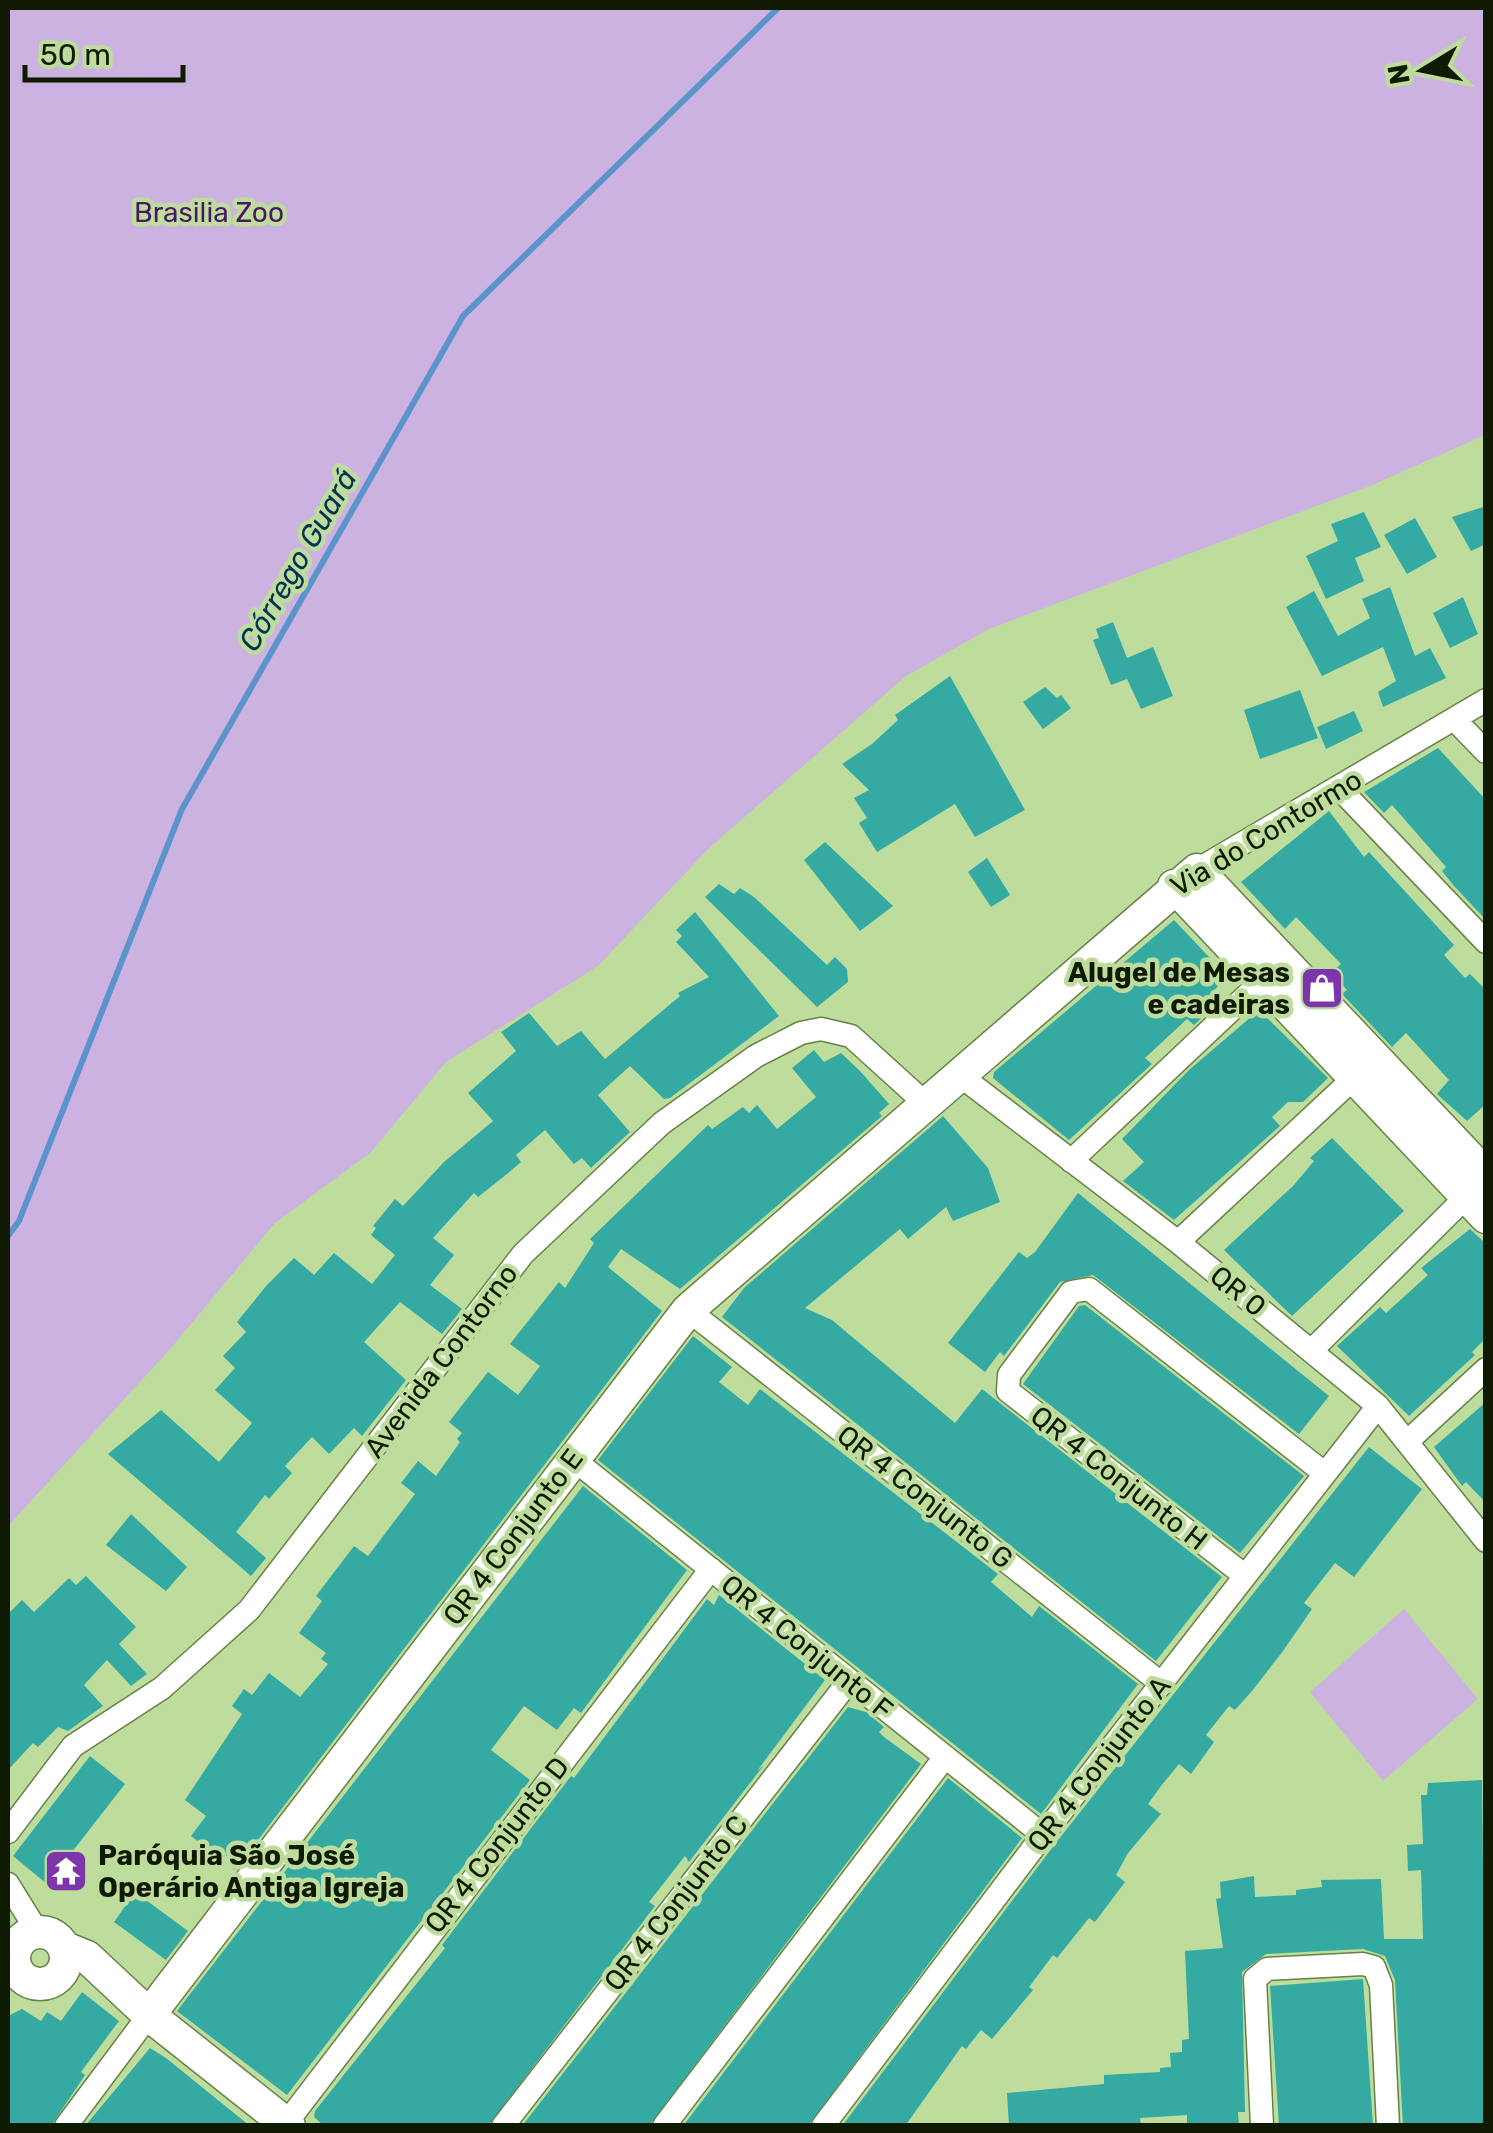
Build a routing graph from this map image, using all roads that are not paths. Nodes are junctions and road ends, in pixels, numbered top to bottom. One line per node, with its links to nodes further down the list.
1 (1486, 700): 2 (street, Via do Contormo)
2 (1454, 719): 3 (street); 4 (street, Via do Contormo)
3 (1486, 752)
4 (1340, 789): 5 (street, Via do Contormo); 6 (street)
5 (1186, 878): 7 (street); 8 (street, Via do Contormo); 12 (street)
6 (1486, 942)
7 (1262, 980): 9 (street); 11 (street)
8 (958, 1074): 10 (street, Via do Contormo); 11 (street, QR 0)
9 (1354, 1078): 12 (street); 13 (street)
10 (926, 1104): 14 (street, QR 4 Conjunto E); 27 (street, Avenida Contorno)
11 (1071, 1162): 13 (street, QR 0)
12 (1480, 1182): 15 (street)
13 (1178, 1242): 15 (street, QR 0)
14 (688, 1310): 19 (street, QR 4 Conjunto E); 25 (street, QR 4 Conjunto G)
15 (1311, 1351): 17 (street, QR 0)
16 (1486, 1369): 18 (street)
17 (1378, 1406): 18 (street, QR 0); 20 (street, QR 4 Conjunto A)
18 (1409, 1440): 21 (street, QR 0)
19 (572, 1459): 22 (street, QR 4 Conjunto F); 32 (street, QR 4 Conjunto E)
20 (1323, 1472): 23 (street, QR 4 Conjunto A); 23 (street, QR 4 Conjunto H)
21 (1486, 1541)
22 (711, 1569): 24 (street, QR 4 Conjunto F); 33 (street, QR 4 Conjunto D)
23 (1244, 1575): 25 (street, QR 4 Conjunto A)
24 (849, 1681): 26 (street, QR 4 Conjunto F); 35 (street, QR 4 Conjunto C)
25 (1162, 1684): 28 (street, QR 4 Conjunto A)
26 (945, 1757): 28 (street, QR 4 Conjunto F); 36 (street)
27 (8, 1832)
28 (1043, 1835): 37 (street, QR 4 Conjunto A)
29 (8, 1884): 31 (street)
30 (11, 1958): 31 (street)
31 (42, 1966): 32 (street)
32 (149, 2015): 33 (street); 34 (street)
33 (287, 2125)
34 (66, 2126)
35 (503, 2126)
36 (664, 2126)
37 (823, 2126)
38 (1262, 2126): 39 (street)
39 (1388, 2126)

